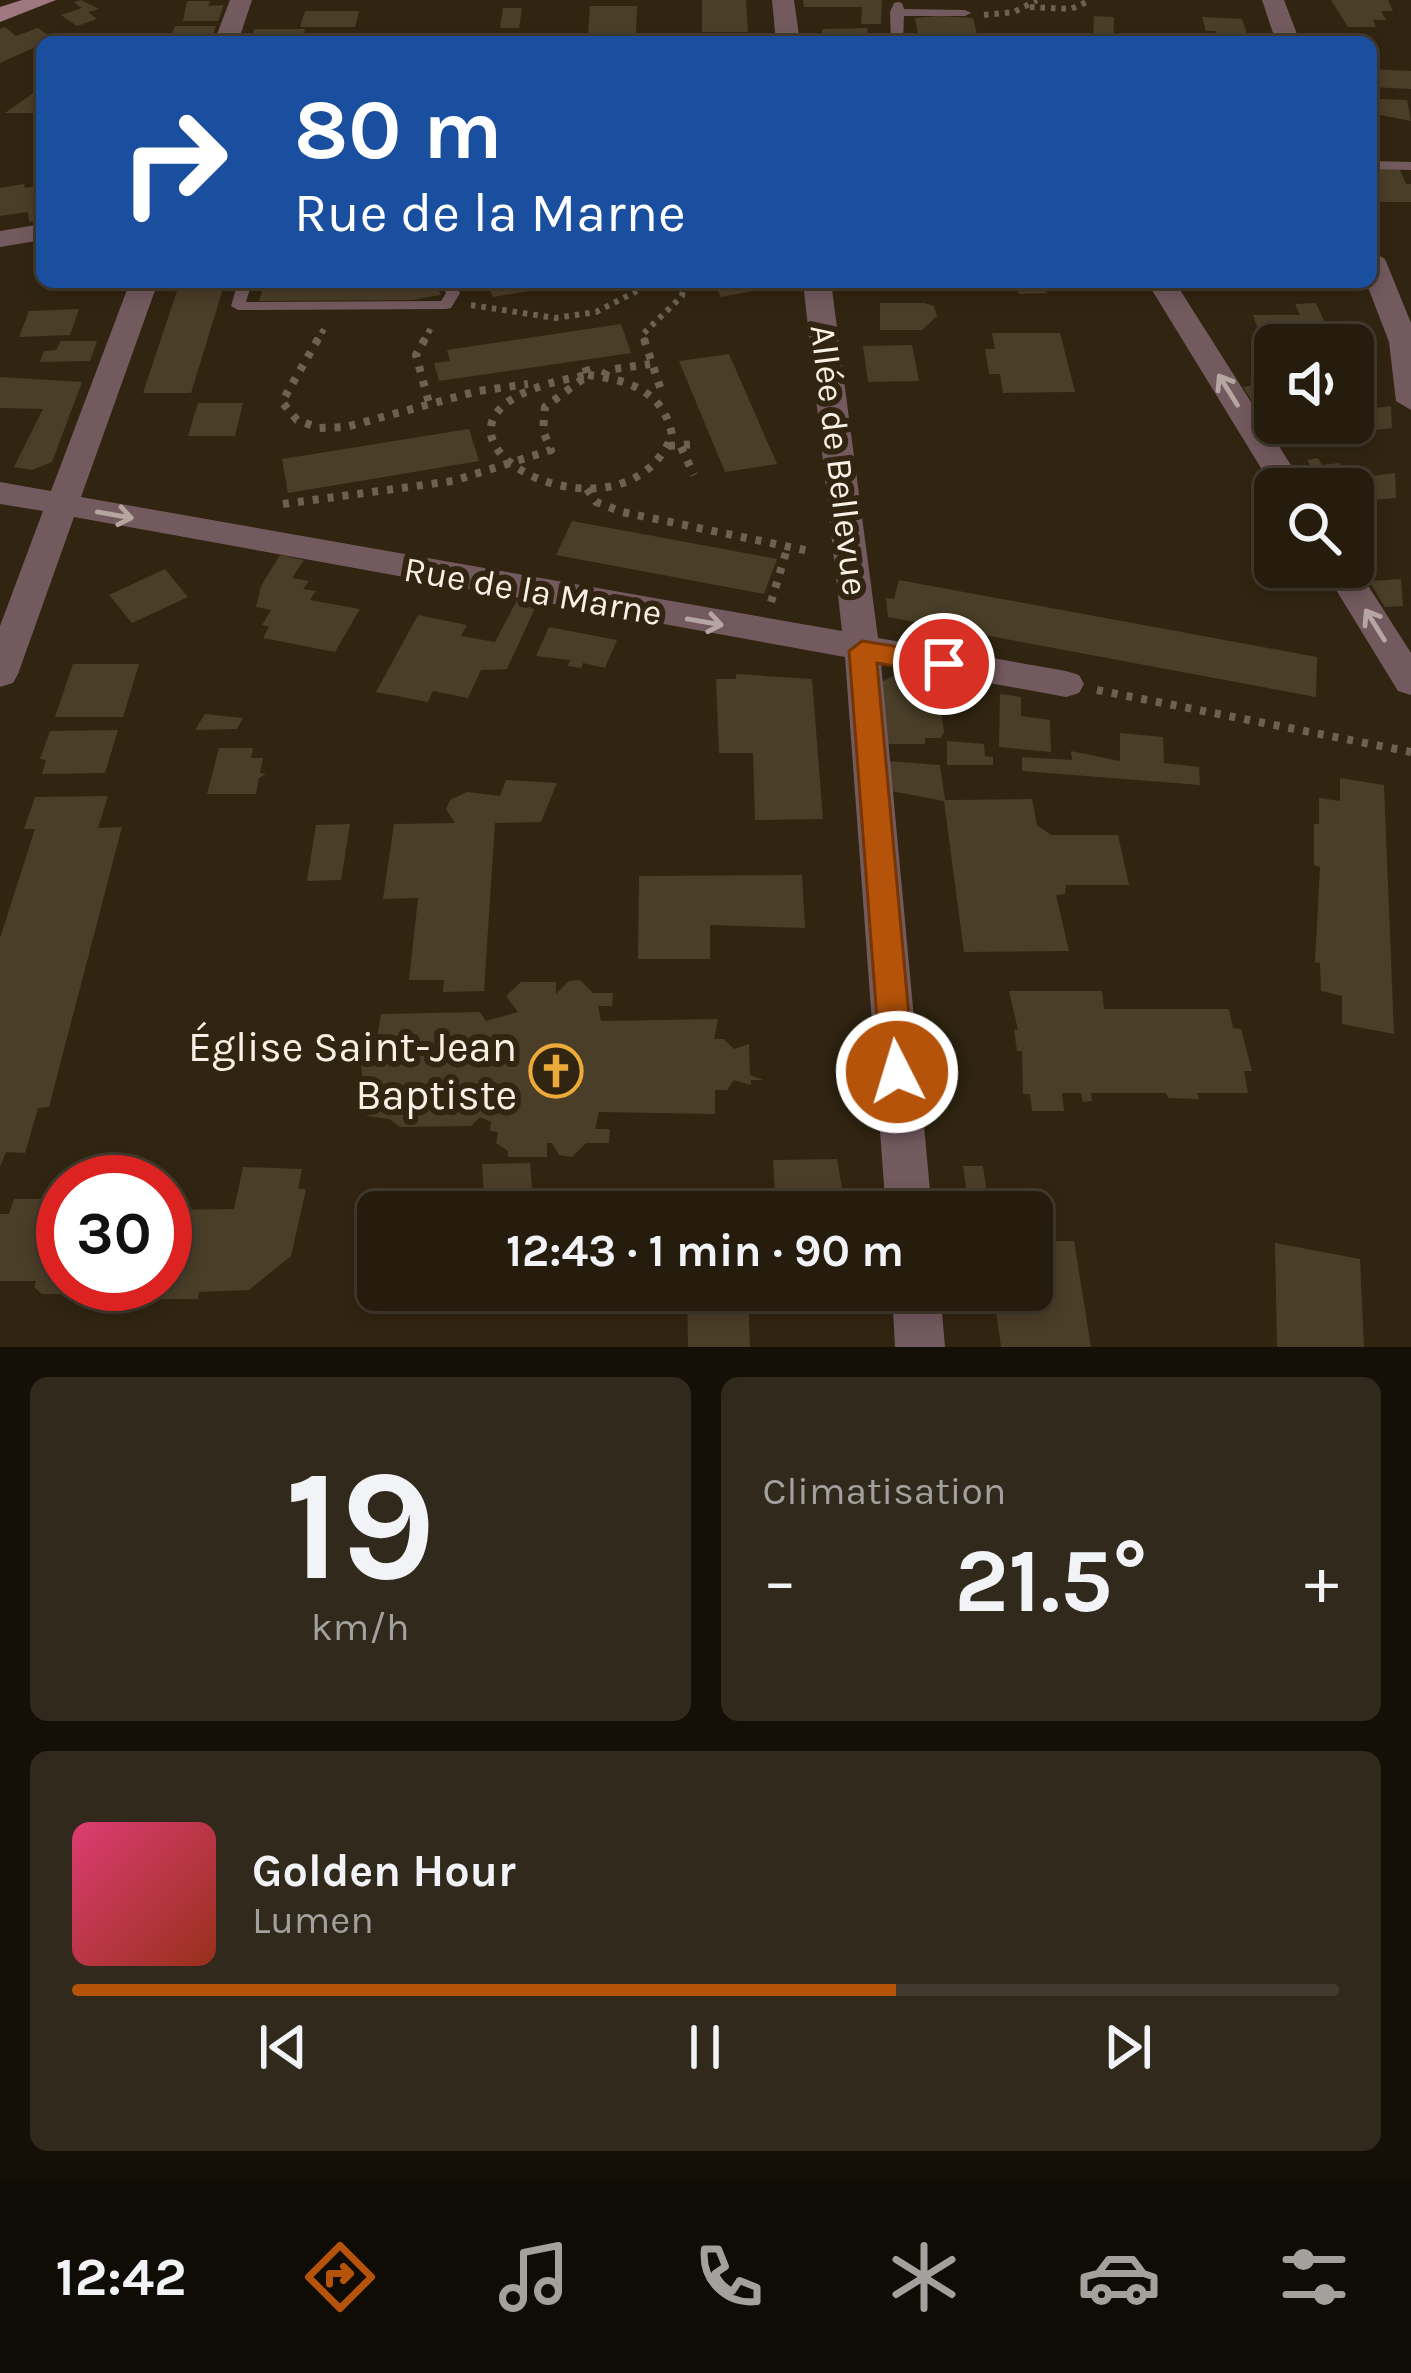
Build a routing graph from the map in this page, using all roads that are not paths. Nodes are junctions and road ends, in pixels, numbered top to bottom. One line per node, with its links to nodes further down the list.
1 (45, 0): 7 (street)
2 (241, 0): 8 (street)
3 (784, 0): 9 (street)
4 (1273, 0): 10 (street)
5 (897, 6): 6 (lane)
6 (964, 13)
7 (0, 15)
8 (228, 36)
9 (787, 36)
10 (1286, 36)
11 (1377, 165): 12 (lane)
12 (1411, 166)
13 (36, 233): 14 (street)
14 (0, 239)
15 (1377, 274): 21 (street)
16 (141, 288): 24 (street)
17 (243, 288): 18 (lane)
18 (450, 288)
19 (818, 288): 26 (street, Allée de Bellevue)
20 (1165, 288): 22 (street, one-way to 20)
21 (1411, 401)
22 (1277, 468)
23 (0, 494): 24 (street, Rue de la Marne)
24 (62, 506): 26 (street, Rue de la Marne, one-way to 26); 27 (street)
25 (1352, 588): 28 (street, one-way to 25)
26 (862, 651): 29 (street, Rue de la Marne); 30 (street, Allée de Bellevue)
27 (0, 674)
28 (1411, 682)
29 (1066, 685)
30 (907, 1191)
31 (917, 1311): 32 (street)
32 (920, 1347)

